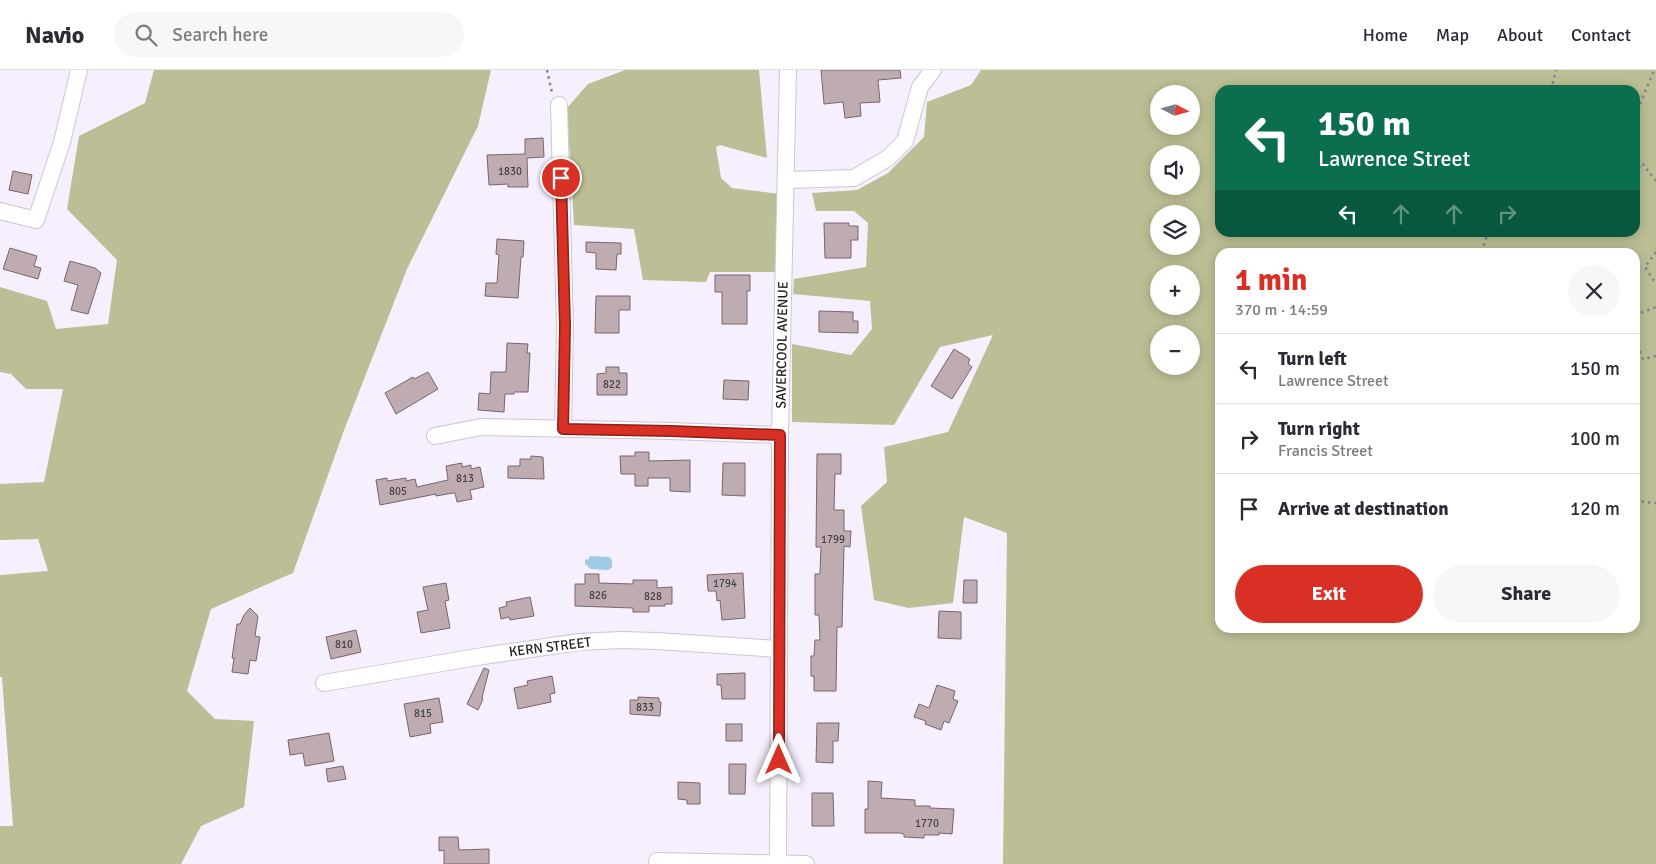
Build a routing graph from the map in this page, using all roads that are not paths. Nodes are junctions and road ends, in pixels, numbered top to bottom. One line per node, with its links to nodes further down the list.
1 (79, 70): 6 (street)
2 (788, 70): 5 (street, SAVERCOOL AVENUE)
3 (933, 70): 5 (street)
4 (559, 105): 7 (street)
5 (786, 180): 8 (street, SAVERCOOL AVENUE)
6 (0, 211)
7 (563, 429): 8 (street); 9 (street)
8 (780, 435): 10 (street, SAVERCOOL AVENUE)
9 (434, 436)
10 (778, 649): 11 (street, KERN STREET); 13 (street, SAVERCOOL AVENUE)
11 (324, 683)
12 (657, 861): 13 (street)
13 (778, 864): 14 (street)
14 (806, 864)

